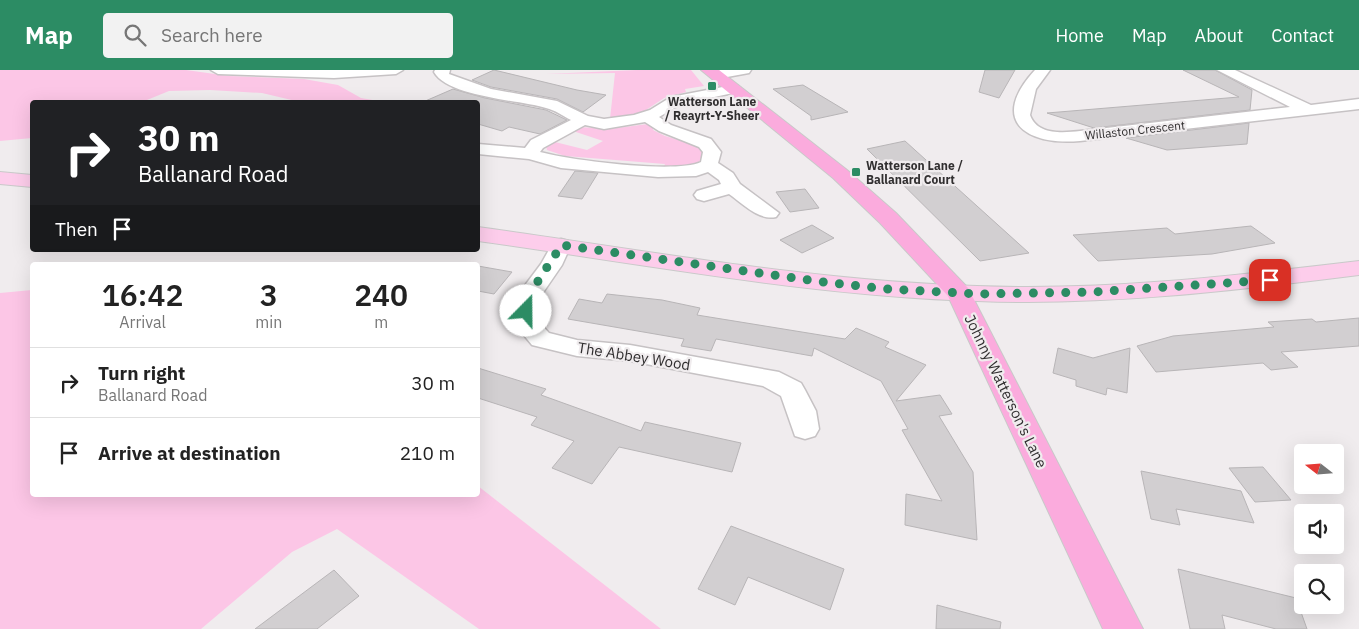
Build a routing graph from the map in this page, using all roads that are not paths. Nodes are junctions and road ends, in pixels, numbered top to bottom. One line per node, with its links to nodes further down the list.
1 (218, 70): 2 (street)
2 (396, 70)
3 (443, 70): 12 (street)
4 (743, 70): 7 (street)
5 (1043, 70): 10 (street, Willaston Crescent)
6 (1224, 70): 10 (street)
7 (713, 72): 8 (highway, Johnny Watterson's Lane)
8 (733, 89): 11 (street); 24 (highway, Johnny Watterson's Lane)
9 (1359, 104): 10 (street, Willaston Crescent)
10 (1310, 110)
11 (648, 116): 12 (street); 15 (street)
12 (583, 120): 14 (street)
13 (480, 149): 14 (street)
14 (530, 154): 15 (street)
15 (709, 165): 18 (street)
16 (0, 178): 17 (main road)
17 (30, 181)
18 (732, 187): 19 (street); 20 (street)
19 (704, 196)
20 (769, 213)
21 (480, 234): 22 (main road)
22 (561, 245): 24 (main road); 25 (street, The Abbey Wood)
23 (1359, 268): 24 (main road)
24 (959, 293): 26 (highway, Johnny Watterson's Lane)
25 (805, 429)
26 (1123, 629)

